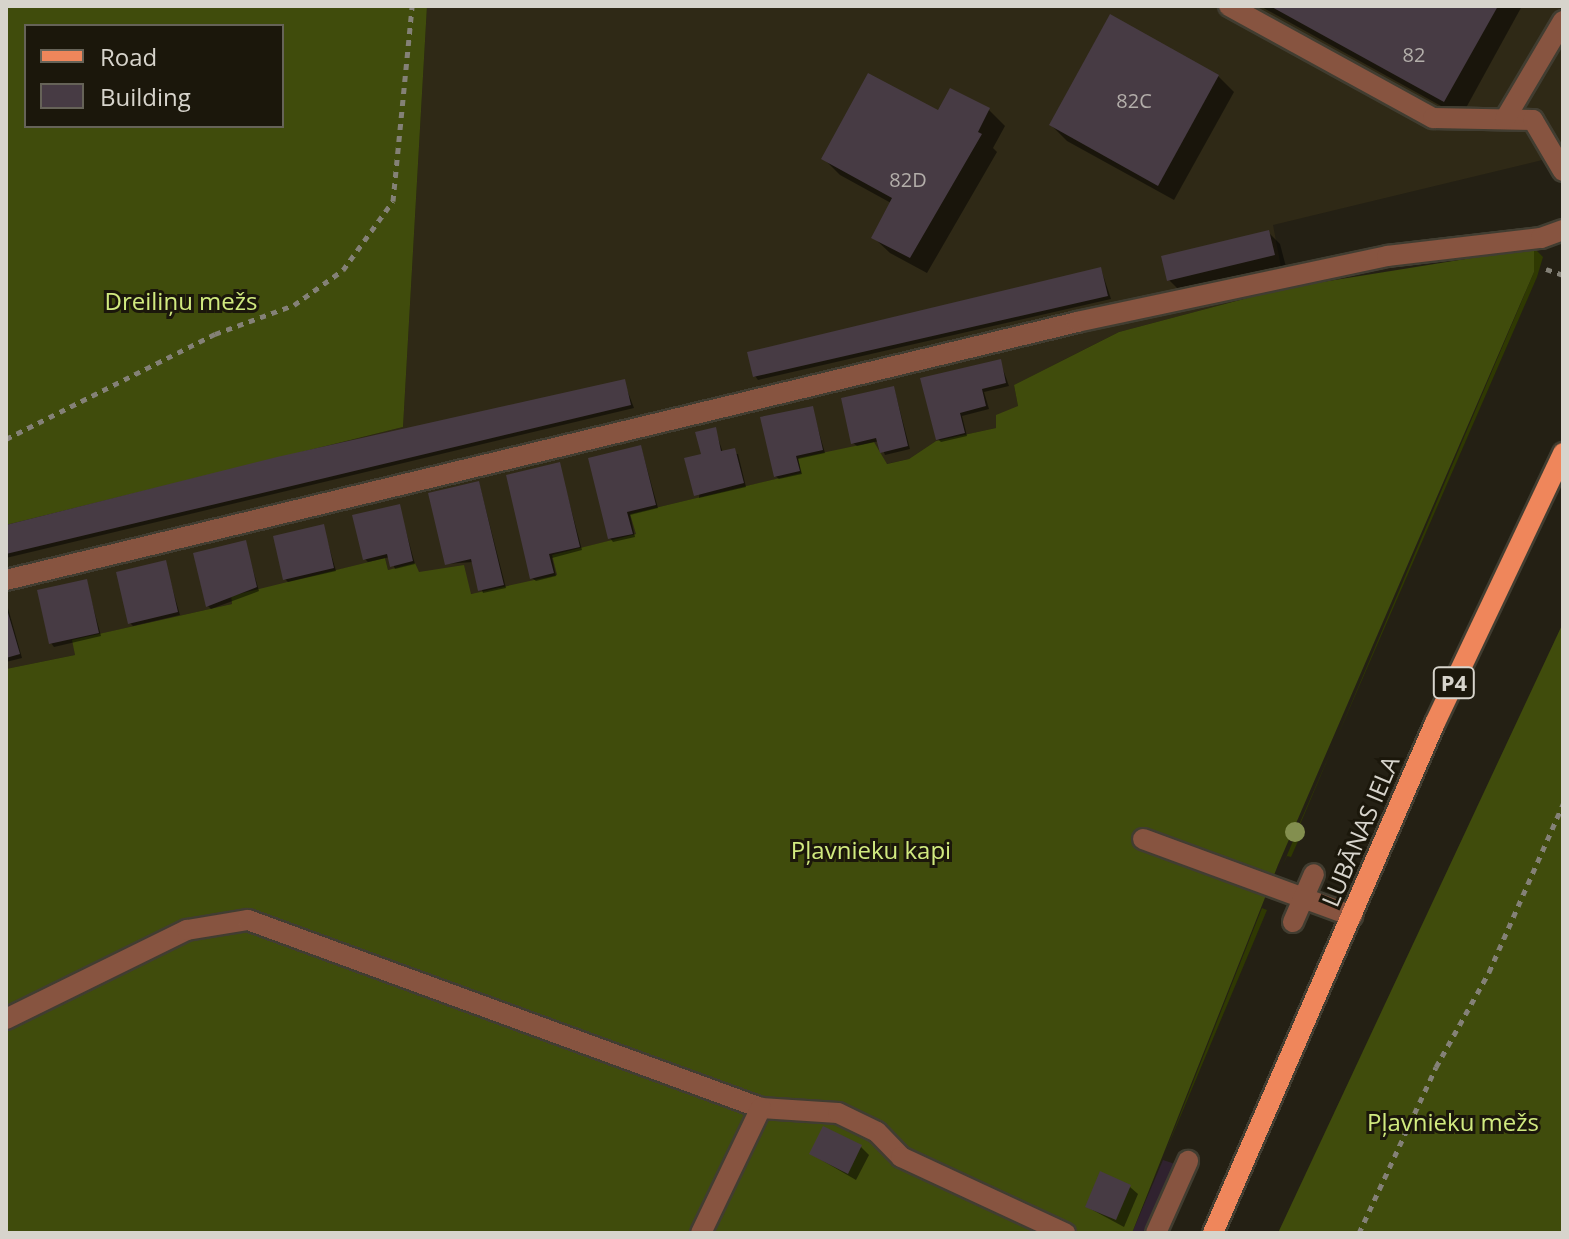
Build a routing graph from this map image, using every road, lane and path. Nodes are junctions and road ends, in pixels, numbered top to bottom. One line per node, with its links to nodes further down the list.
1 (412, 6): 9 (path)
2 (1229, 6): 4 (lane)
3 (1563, 21): 4 (lane)
4 (1505, 119): 5 (lane)
5 (1563, 171)
6 (1563, 230): 11 (lane)
7 (1546, 269): 8 (path)
8 (1563, 275)
9 (6, 439)
10 (1563, 453): 16 (main road, LUBĀNAS IELA / P4)
11 (6, 580)
12 (1563, 804): 25 (path)
13 (1143, 839): 15 (lane)
14 (1314, 874): 15 (lane)
15 (1304, 898): 16 (lane); 17 (lane)
16 (1352, 916): 24 (main road, LUBĀNAS IELA / P4)
17 (1293, 922)
18 (6, 1019): 19 (lane)
19 (761, 1108): 21 (lane); 22 (lane)
20 (1188, 1161): 23 (lane)
21 (701, 1233)
22 (1065, 1233)
23 (1156, 1233)
24 (1213, 1233)
25 (1359, 1233)

